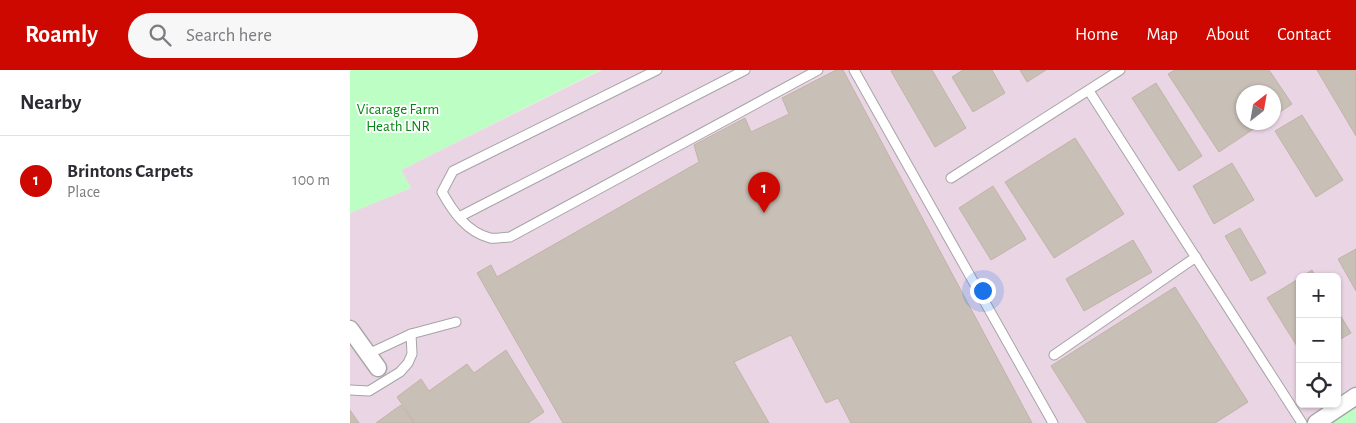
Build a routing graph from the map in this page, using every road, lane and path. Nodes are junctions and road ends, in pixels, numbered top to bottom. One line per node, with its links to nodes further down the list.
1 (657, 70): 8 (lane)
2 (745, 70): 8 (lane)
3 (818, 70): 8 (lane)
4 (854, 70): 17 (lane)
5 (1120, 70): 6 (lane)
6 (1090, 91): 7 (lane); 9 (lane)
7 (951, 178)
8 (459, 218)
9 (1196, 257): 13 (lane); 18 (lane)
10 (456, 322): 11 (lane)
11 (411, 334): 12 (lane); 15 (lane)
12 (357, 342): 14 (street)
13 (1054, 355)
14 (378, 368)
15 (350, 390)
16 (1356, 396): 19 (street)
17 (1053, 423)
18 (1302, 423)
19 (1316, 423)

